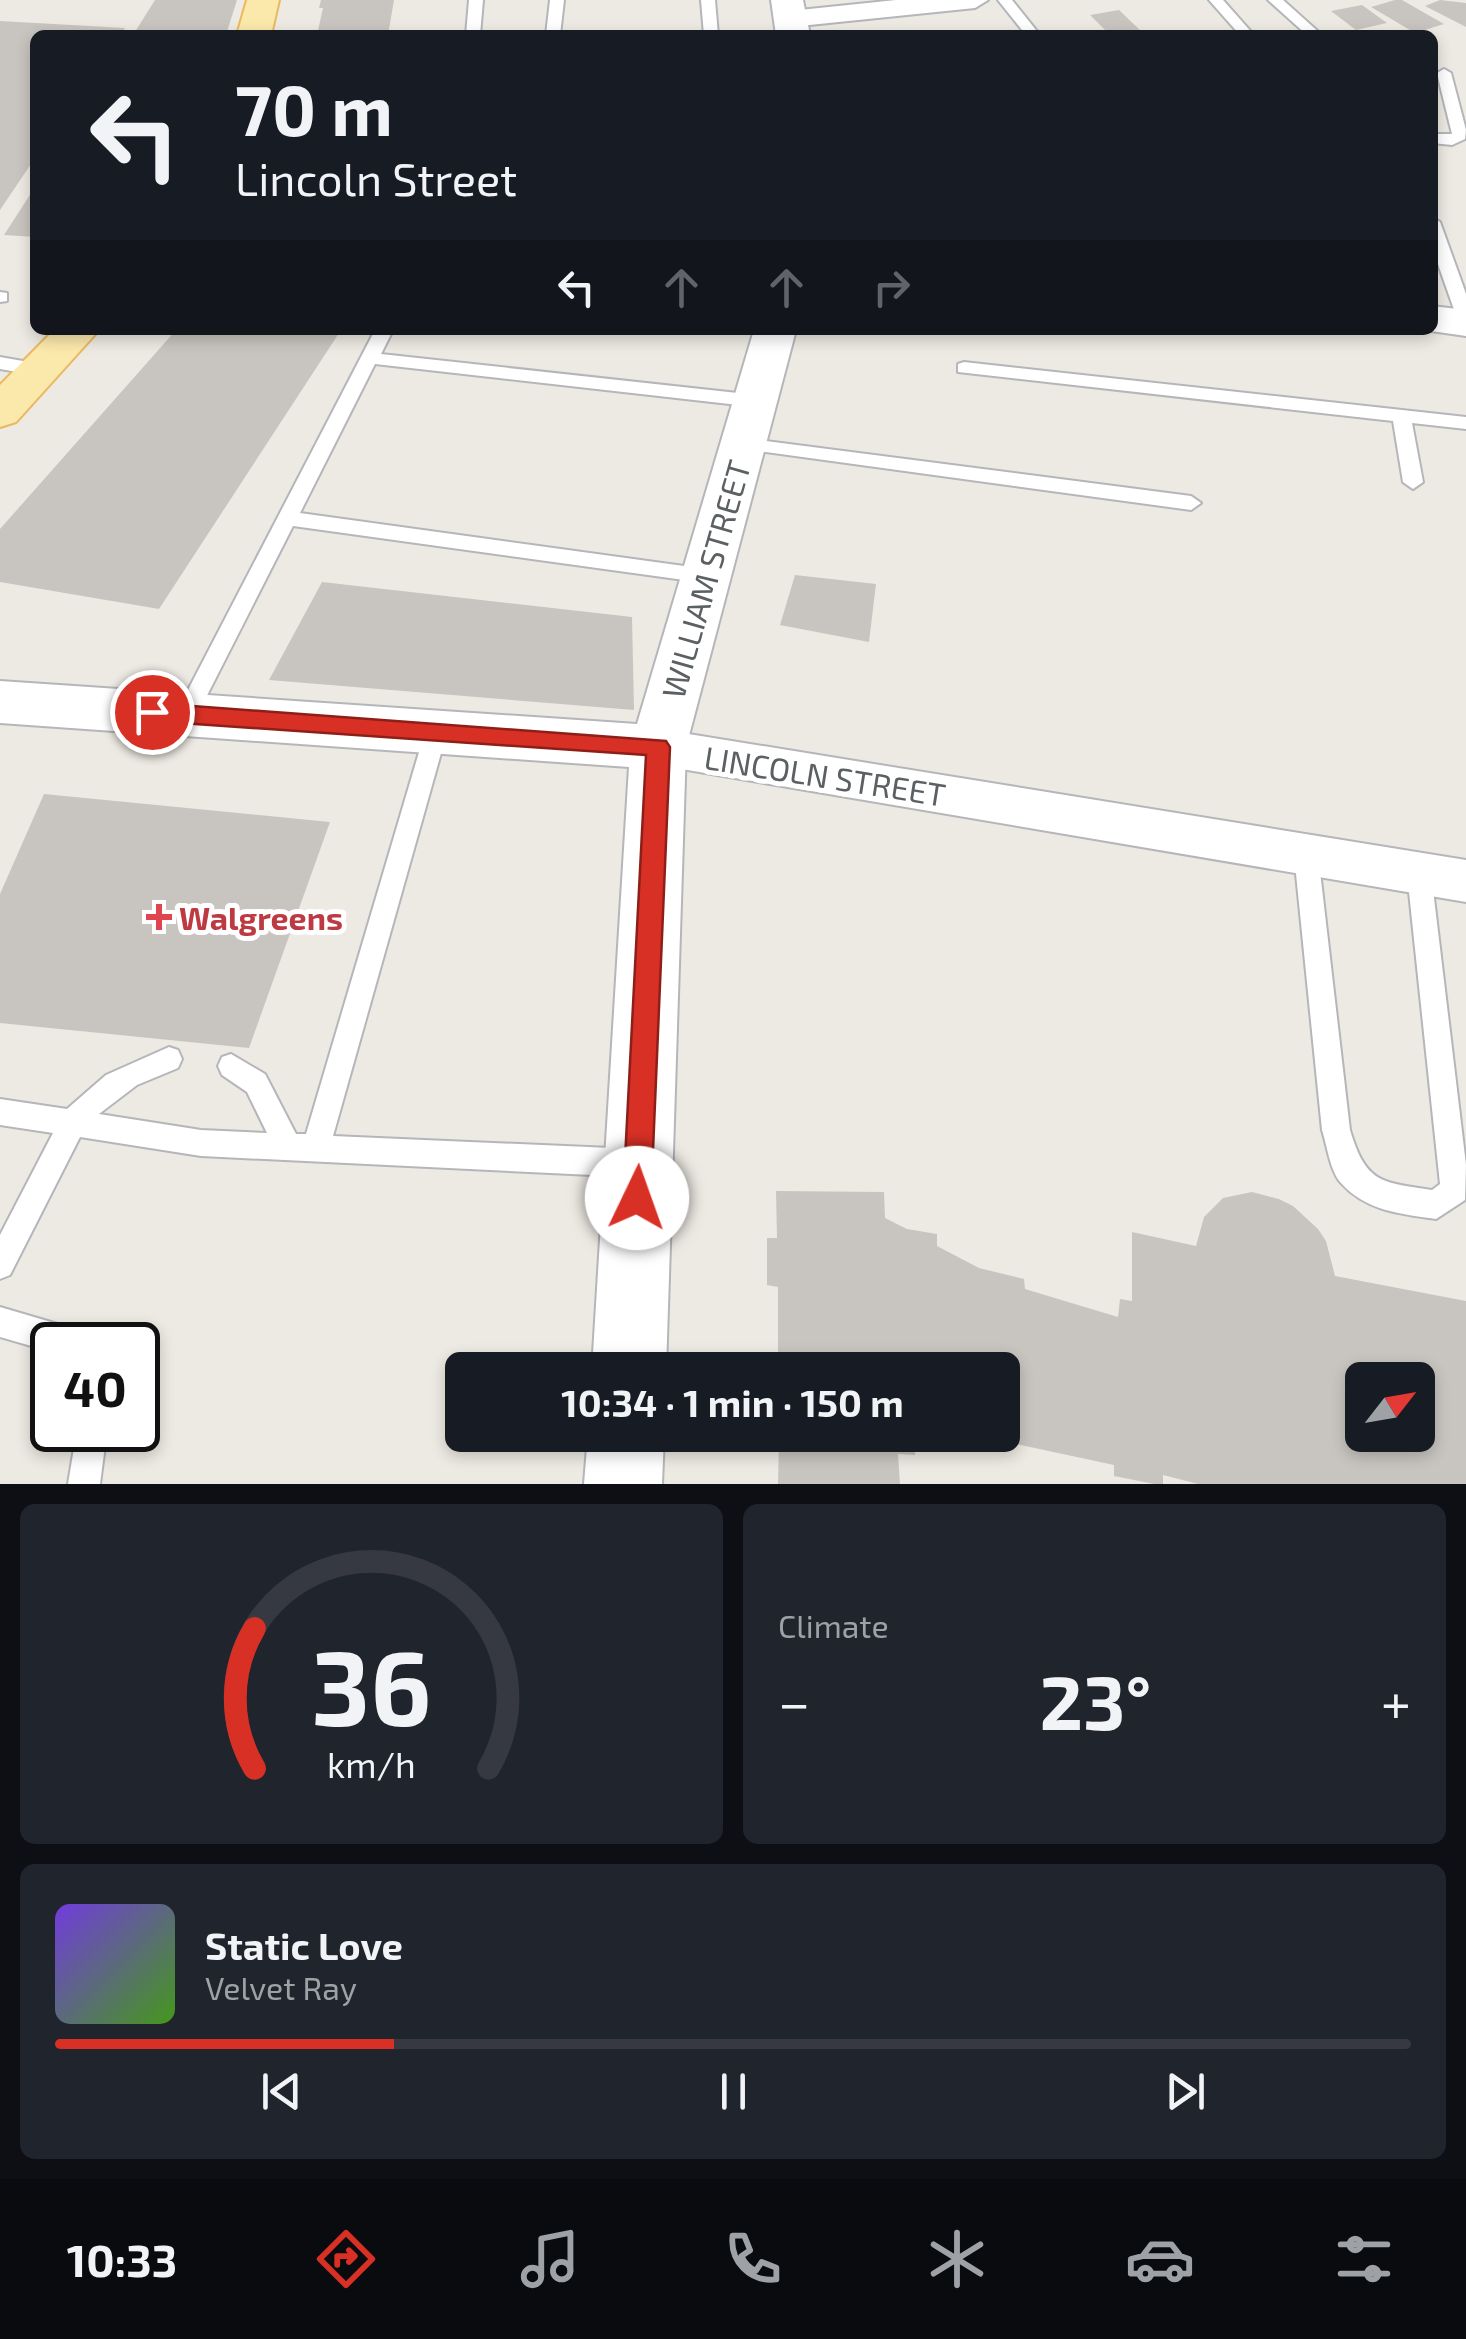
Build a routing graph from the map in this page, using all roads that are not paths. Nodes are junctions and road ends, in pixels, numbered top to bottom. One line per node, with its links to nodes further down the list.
1 (263, 0): 10 (main road)
2 (476, 0): 11 (lane)
3 (557, 0): 12 (lane)
4 (708, 0): 13 (lane)
5 (975, 0): 9 (street)
6 (1005, 0): 14 (lane)
7 (1216, 0): 15 (lane)
8 (1275, 0): 16 (lane)
9 (790, 18)
10 (255, 30)
11 (473, 30)
12 (554, 30)
13 (711, 30)
14 (1030, 30)
15 (1243, 30)
16 (1309, 30)
17 (1444, 72): 18 (lane)
18 (1438, 139)
19 (1438, 239): 21 (lane)
20 (1438, 320): 21 (street)
21 (1466, 320)
22 (70, 335): 26 (main road)
23 (381, 335): 25 (lane)
24 (774, 335): 30 (street, WILLIAM STREET)
25 (369, 358): 30 (lane); 34 (lane)
26 (20, 366): 28 (main road)
27 (964, 368): 29 (lane)
28 (0, 412)
29 (1400, 416): 31 (lane); 32 (lane)
30 (749, 422): 33 (lane); 35 (street, WILLIAM STREET)
31 (1466, 424)
32 (1413, 482)
33 (1191, 503)
34 (288, 518): 35 (lane); 37 (lane)
35 (706, 576): 39 (street, WILLIAM STREET)
36 (5, 711): 37 (street, LINCOLN STREET)
37 (186, 715): 38 (street, LINCOLN STREET)
38 (436, 732): 39 (street, LINCOLN STREET); 47 (lane)
39 (658, 747): 40 (street, LINCOLN STREET); 48 (street, WILLIAM STREET)
40 (1306, 854): 41 (street, LINCOLN STREET); 41 (lane)
41 (1419, 873): 42 (street, LINCOLN STREET)
42 (1466, 881)
43 (169, 1059): 46 (lane)
44 (232, 1066): 47 (lane)
45 (0, 1112): 46 (lane)
46 (73, 1123): 47 (lane); 49 (lane)
47 (301, 1148): 48 (lane)
48 (638, 1163): 52 (street, WILLIAM STREET)
49 (0, 1265)
50 (0, 1322): 51 (lane)
51 (30, 1331)
52 (629, 1352)
53 (89, 1452): 55 (lane)
54 (625, 1452): 56 (street)
55 (84, 1484)
56 (623, 1484)

